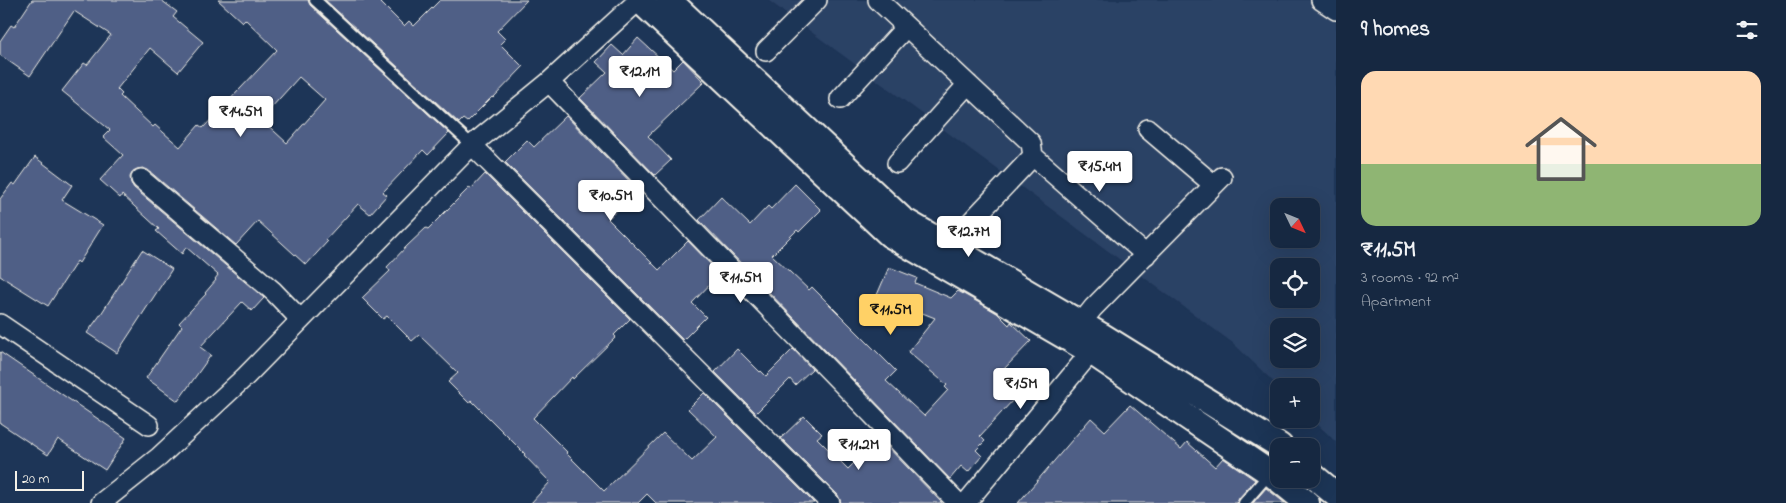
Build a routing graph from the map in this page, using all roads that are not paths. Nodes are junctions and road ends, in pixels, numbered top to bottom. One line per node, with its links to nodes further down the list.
1 (315, 0): 14 (lane)
2 (639, 0): 10 (street); 22 (street)
3 (669, 0): 18 (street)
4 (817, 0): 9 (street)
5 (878, 0): 8 (street)
6 (1321, 0): 7 (street)
7 (1336, 10)
8 (906, 27): 11 (street); 12 (street)
9 (766, 50)
10 (548, 82): 14 (street); 31 (street)
11 (968, 84): 15 (street); 16 (street)
12 (840, 98)
13 (1148, 130): 19 (street)
14 (472, 145): 20 (street); 30 (street)
15 (1032, 156): 18 (street); 19 (street)
16 (897, 163)
17 (141, 179): 20 (street)
18 (944, 243): 22 (street)
19 (1146, 255): 22 (street)
20 (300, 319): 29 (street)
21 (0, 324): 23 (street)
22 (1091, 337): 24 (street); 25 (street); 32 (street)
23 (150, 425)
24 (1270, 440)
25 (1270, 473): 33 (lane)
26 (1320, 482): 28 (street)
27 (1288, 488): 34 (street)
28 (1336, 495)
29 (101, 503)
30 (830, 503)
31 (958, 503)
32 (966, 503)
33 (1244, 503)
34 (1307, 503)

